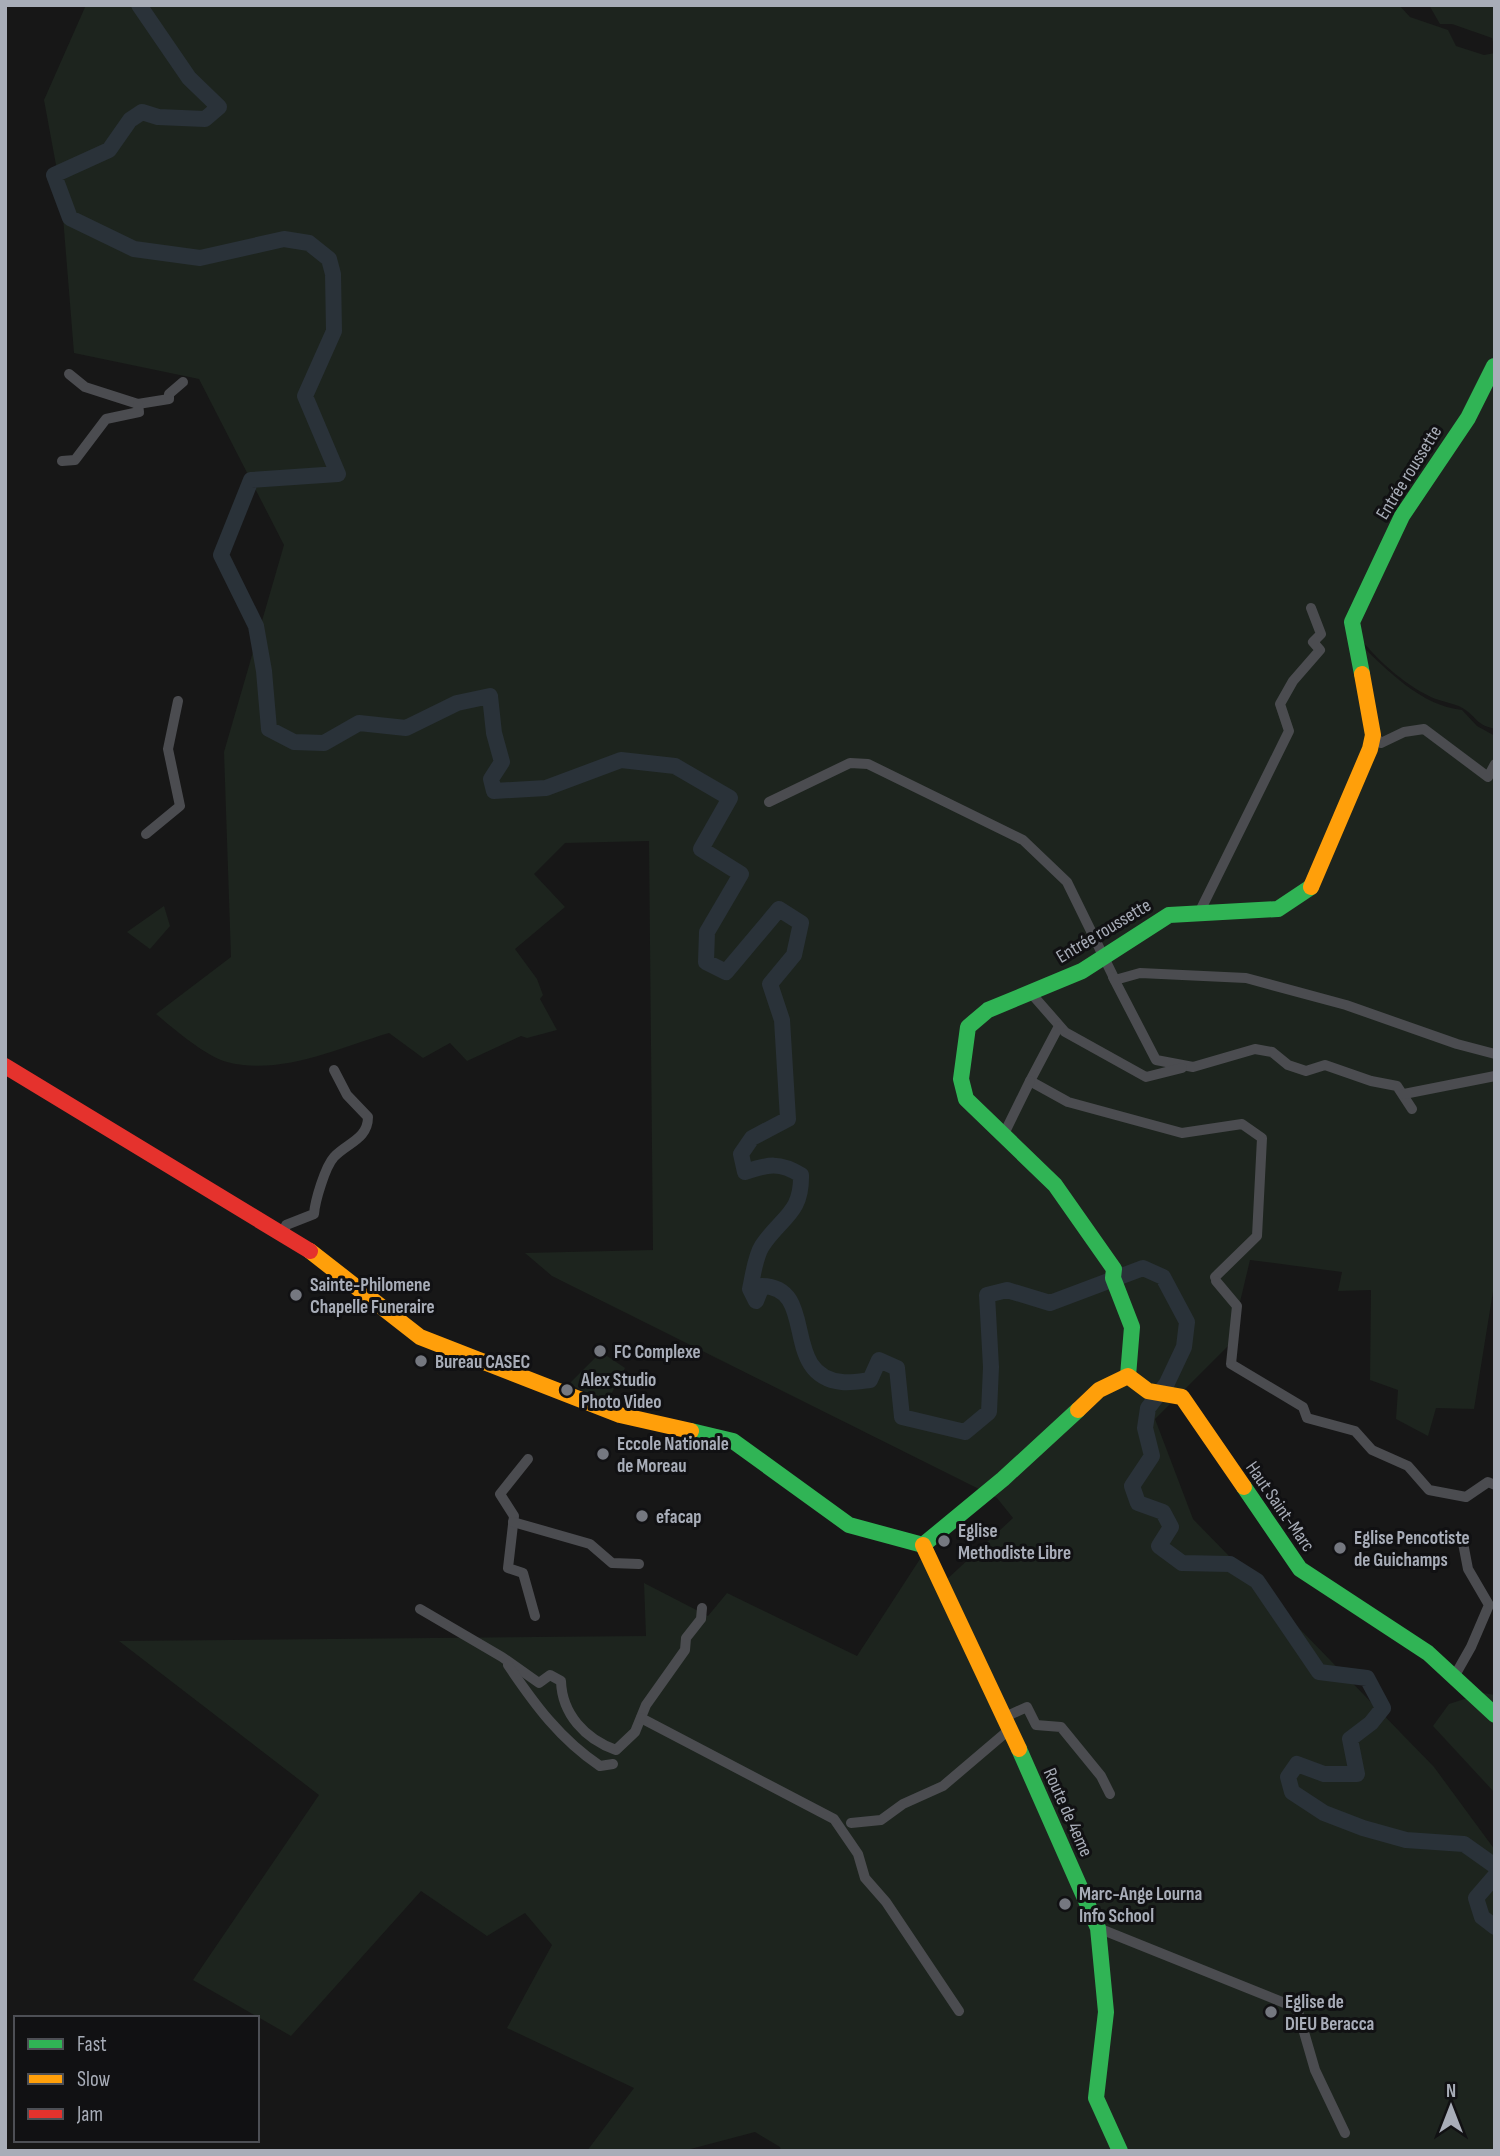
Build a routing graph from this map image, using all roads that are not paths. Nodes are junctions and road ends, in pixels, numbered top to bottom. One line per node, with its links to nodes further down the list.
1 (1494, 366): 8 (street, Entrée roussette)
2 (69, 374): 4 (street)
3 (183, 382): 4 (street)
4 (138, 404): 5 (street)
5 (61, 461)
6 (1311, 608): 12 (street)
7 (178, 701): 11 (street)
8 (1373, 735): 9 (street); 12 (street, Entrée roussette)
9 (1495, 765)
10 (769, 802): 13 (street)
11 (146, 834)
12 (1199, 913): 13 (street, Entrée roussette)
13 (1103, 956): 14 (street); 15 (street, Entrée roussette)
14 (1113, 976): 17 (street); 19 (street)
15 (1030, 992): 16 (street); 25 (street, Entrée roussette)
16 (1059, 1026): 19 (street); 22 (street)
17 (1495, 1054)
18 (5, 1066): 26 (street)
19 (1188, 1066): 23 (street)
20 (334, 1070): 26 (street)
21 (1495, 1076): 23 (street)
22 (1030, 1080): 25 (street); 29 (street)
23 (1404, 1094): 24 (street)
24 (1412, 1109)
25 (1003, 1136): 27 (street, Entrée roussette)
26 (284, 1234): 32 (street)
27 (1128, 1376): 32 (street); 38 (street, Haut Saint-Marc)
28 (528, 1459): 30 (street)
29 (1495, 1485)
30 (513, 1522): 33 (street); 36 (street)
31 (1463, 1543): 38 (street)
32 (923, 1545): 41 (street, Route de 4eme)
33 (639, 1564)
34 (702, 1608): 40 (street)
35 (420, 1609): 37 (street)
36 (535, 1616)
37 (502, 1657): 40 (street); 42 (street)
38 (1454, 1677): 39 (street, Haut Saint-Marc)
39 (1495, 1715)
40 (641, 1718): 46 (street)
41 (1007, 1723): 43 (street); 44 (street); 45 (street, Route de 4eme)
42 (613, 1764)
43 (1110, 1794)
44 (851, 1823)
45 (1098, 1928): 47 (street); 48 (street, Route de 4eme)
46 (959, 2011)
47 (1345, 2133)
48 (1120, 2151)

